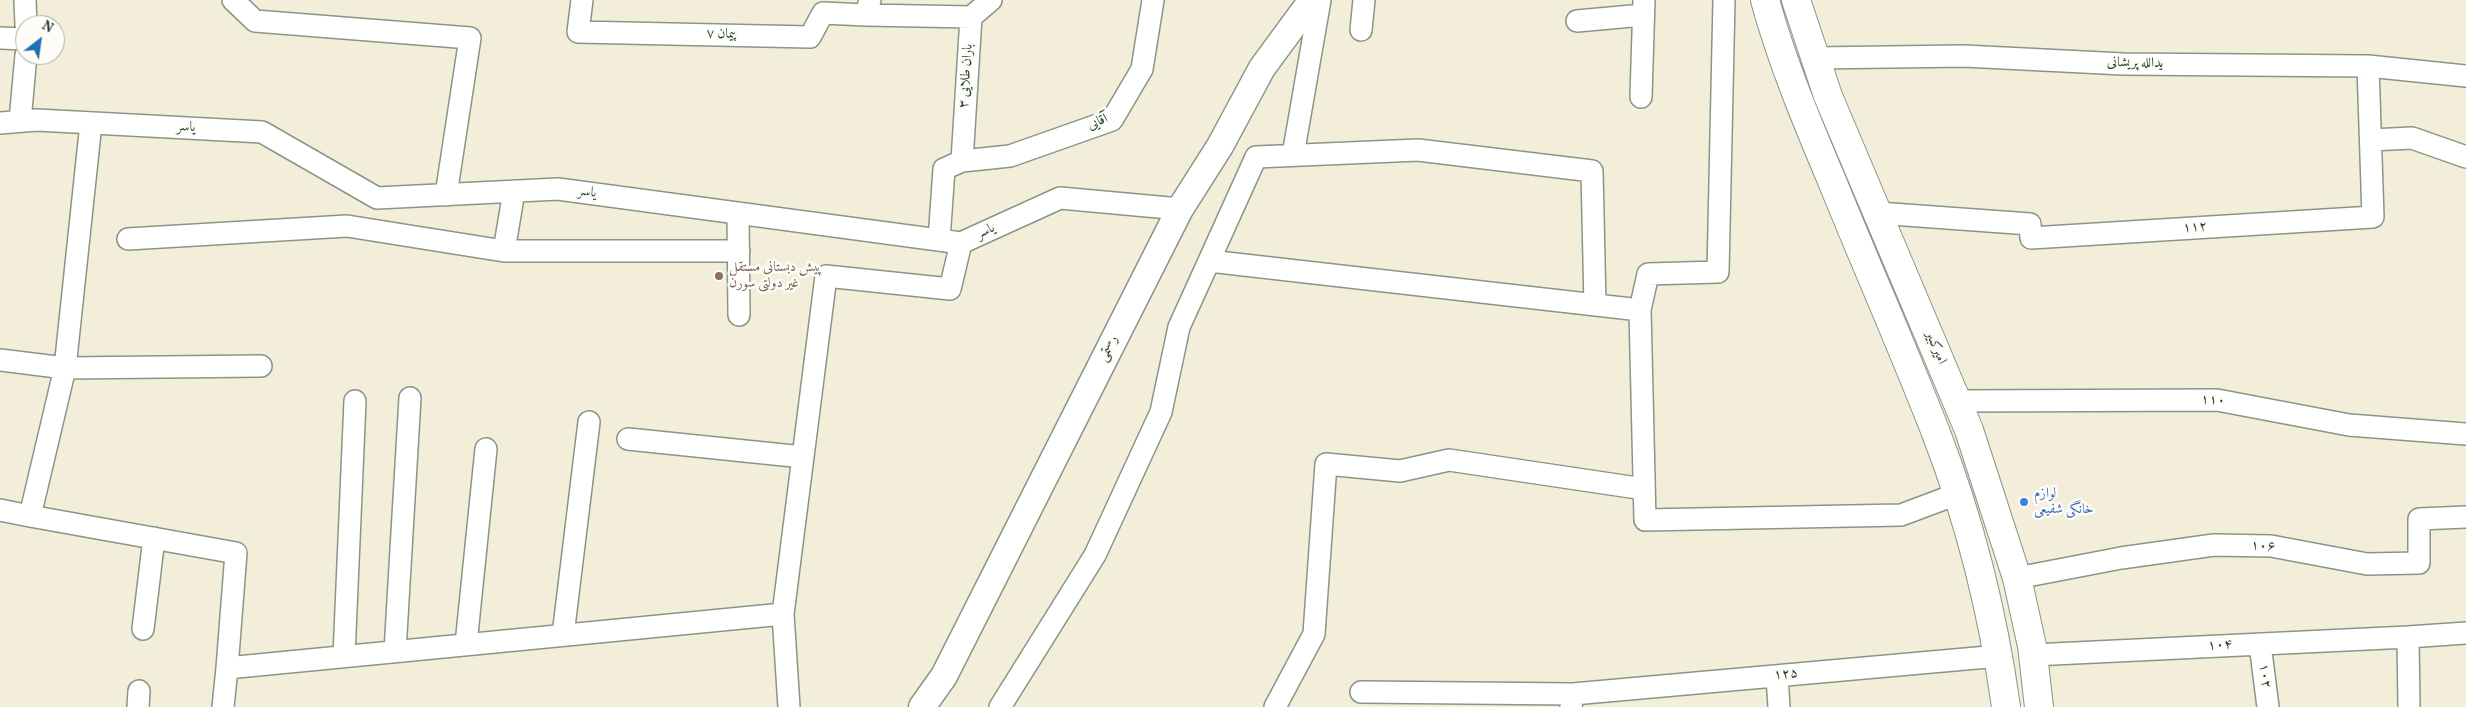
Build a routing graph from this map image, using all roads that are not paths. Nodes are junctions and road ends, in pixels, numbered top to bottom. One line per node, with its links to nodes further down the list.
1 (25, 0): 14 (street)
2 (233, 0): 32 (street)
3 (582, 0): 12 (street, پیمان ۷)
4 (991, 0): 15 (street)
5 (1153, 0): 30 (street, آقایی)
6 (1312, 0): 33 (street, رستمی)
7 (1320, 0): 28 (street)
8 (1364, 0): 17 (street)
9 (1724, 0): 45 (street)
10 (1765, 0): 42 (main road)
11 (1796, 0): 20 (main road, امیرکبیر)
12 (868, 8): 15 (street)
13 (1643, 8): 16 (street); 24 (street)
14 (26, 15)
15 (972, 17): 30 (street, باران طلایی ۳)
16 (1577, 21)
17 (1362, 30)
18 (0, 38): 19 (street)
19 (15, 39)
20 (1814, 58): 22 (street, یدالله پریشانی); 35 (main road, امیرکبیر)
21 (24, 65): 25 (street)
22 (2368, 66): 23 (street, یدالله پریشانی); 27 (street, ۱۱۲)
23 (2463, 79)
24 (1641, 97)
25 (10, 122): 26 (street, یاسر)
26 (91, 123): 32 (street, یاسر); 49 (street)
27 (2372, 140): 29 (street); 35 (street, ۱۱۲)
28 (1294, 155): 43 (street); 44 (street)
29 (2466, 157)
30 (962, 161): 37 (street)
31 (514, 191): 32 (street, یاسر); 34 (street, یاسر); 41 (street)
32 (446, 195)
33 (1180, 209): 39 (street, یاسر); 82 (street, رستمی)
34 (738, 213): 37 (street, یاسر); 40 (street)
35 (1878, 213): 38 (main road, امیرکبیر)
36 (128, 239): 41 (street)
37 (939, 240): 39 (street, یاسر)
38 (1889, 240): 42 (main road); 51 (main road, امیرکبیر)
39 (961, 244): 57 (street)
40 (739, 251): 41 (street); 46 (street)
41 (504, 252)
42 (1861, 253): 59 (main road)
43 (1209, 261): 44 (street); 83 (street)
44 (1595, 305): 45 (street)
45 (1640, 310): 58 (street)
46 (739, 315)
47 (0, 360): 49 (street)
48 (261, 366): 49 (street)
49 (65, 368): 61 (street)
50 (410, 398): 72 (street)
51 (1957, 400): 54 (street, ۱۱۰); 64 (main road, امیرکبیر)
52 (355, 401): 74 (street)
53 (588, 422): 68 (street)
54 (2466, 434)
55 (628, 439): 57 (street)
56 (486, 449): 70 (street)
57 (803, 457): 65 (street)
58 (1644, 489): 59 (street); 84 (street)
59 (1957, 494): 75 (main road)
60 (0, 510): 61 (street)
61 (30, 516): 63 (street)
62 (2466, 517): 64 (street, ۱۰۶)
63 (154, 538): 66 (street); 76 (street)
64 (2017, 578): 73 (main road, امیرکبیر)
65 (783, 614): 68 (street); 81 (street)
66 (143, 628)
67 (2466, 633): 69 (street, ۱۰۴)
68 (563, 635): 70 (street)
69 (2408, 638): 71 (street, ۱۰۴); 89 (street)
70 (466, 644): 72 (street)
71 (2260, 644): 73 (street, ۱۰۴); 88 (street, ۱۰۲)
72 (395, 651): 74 (street)
73 (2033, 655): 87 (main road, امیرکبیر)
74 (344, 656): 76 (street)
75 (1999, 656): 77 (street, ۱۲۵); 86 (main road)
76 (227, 668): 80 (street)
77 (1777, 676): 79 (street, ۱۲۵); 85 (street)
78 (1361, 692): 79 (street, ۱۲۵)
79 (1572, 700)
80 (223, 707)
81 (789, 707)
82 (922, 707)
83 (1000, 707)
84 (1275, 707)
85 (1779, 707)
86 (2006, 707)
87 (2039, 707)
88 (2268, 707)
89 (2409, 707)

